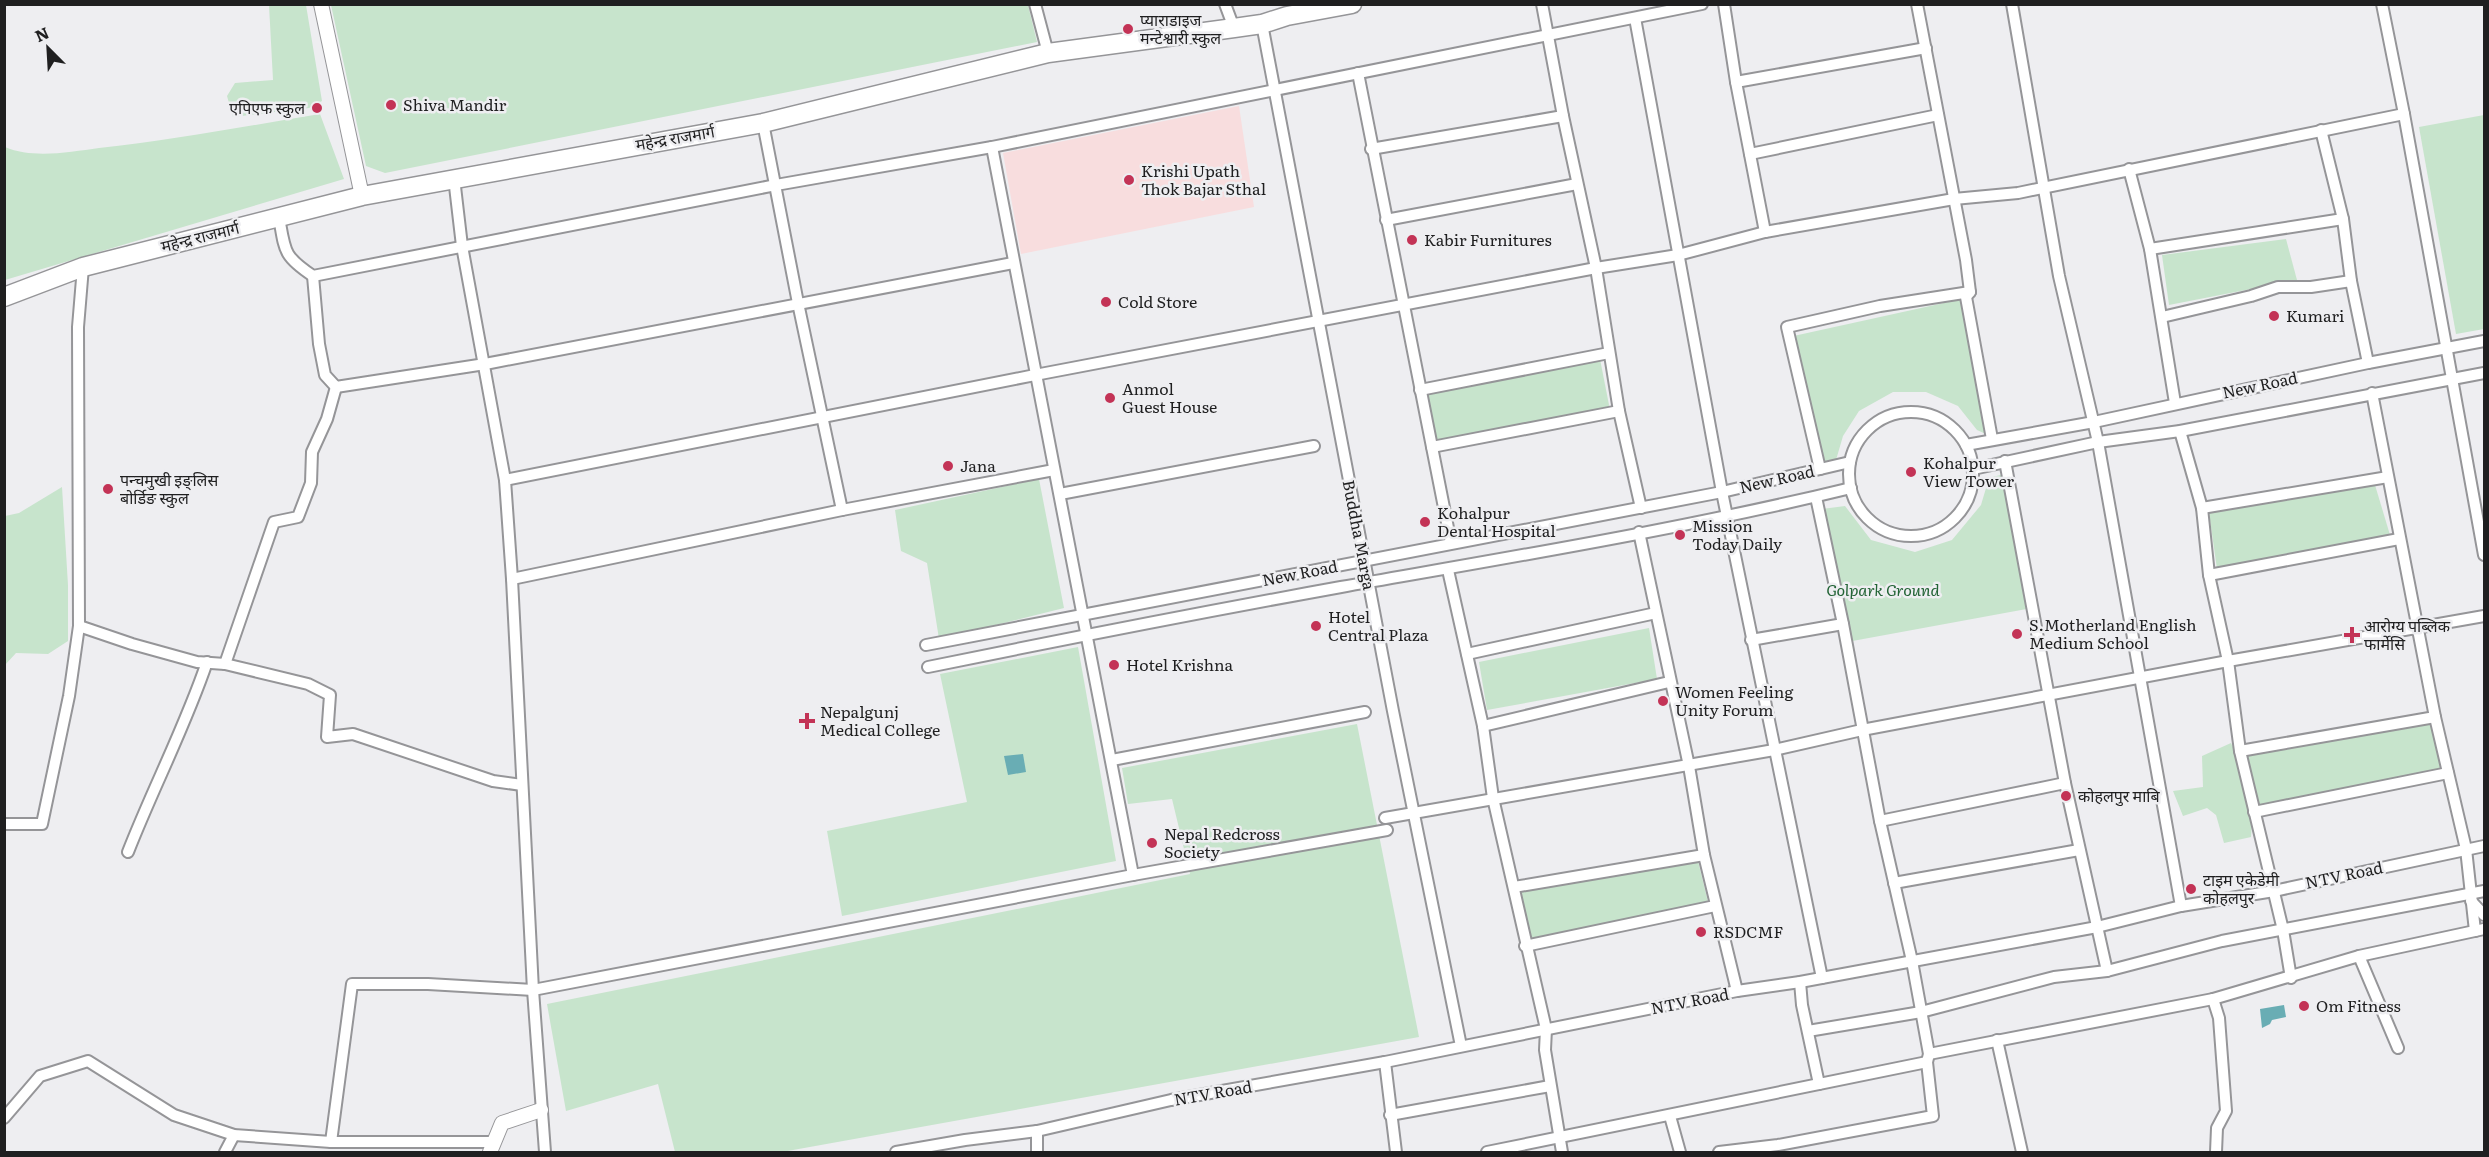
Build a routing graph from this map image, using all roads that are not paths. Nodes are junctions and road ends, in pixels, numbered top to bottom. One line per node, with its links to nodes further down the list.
1 (321, 4): 34 (street)
2 (1035, 4): 17 (street)
3 (1226, 4): 14 (street)
4 (1352, 4): 11 (highway, महेन्द्र राजमार्ग)
5 (1542, 4): 15 (street)
6 (1701, 4): 12 (street)
7 (1724, 4): 19 (street)
8 (1917, 4): 16 (street)
9 (2012, 4): 33 (street)
10 (2382, 4): 21 (street)
11 (1286, 10): 13 (highway, महेन्द्र राजमार्ग)
12 (1635, 18): 15 (street); 42 (street)
13 (1262, 24): 14 (highway, महेन्द्र राजमार्ग); 20 (street, Buddha Marga)
14 (1234, 28): 17 (highway, महेन्द्र राजमार्ग)
15 (1548, 35): 18 (street); 23 (street)
16 (1926, 48): 19 (street); 22 (street)
17 (1048, 53): 24 (highway, महेन्द्र राजमार्ग)
18 (1358, 73): 20 (street); 27 (street)
19 (1736, 82): 28 (street)
20 (1274, 89): 26 (street); 53 (street, Buddha Marga)
21 (2404, 114): 25 (street); 55 (street)
22 (1938, 115): 28 (street); 35 (street)
23 (1563, 116): 27 (street); 31 (street)
24 (763, 123): 30 (highway, महेन्द्र राजमार्ग); 32 (street)
25 (2321, 130): 29 (street); 37 (street)
26 (992, 147): 32 (street); 43 (street)
27 (1371, 148): 38 (street)
28 (1750, 154): 39 (street)
29 (2129, 169): 33 (street); 41 (street)
30 (454, 178): 34 (highway, महेन्द्र राजमार्ग); 40 (street)
31 (1577, 184): 38 (street); 45 (street)
32 (777, 185): 40 (street); 50 (street)
33 (2044, 186): 35 (street); 68 (street)
34 (362, 196): 36 (highway, महेन्द्र राजमार्ग)
35 (1954, 199): 39 (street); 48 (street)
36 (279, 217): 44 (highway, महेन्द्र राजमार्ग); 46 (street)
37 (2343, 219): 41 (street); 47 (street)
38 (1386, 220): 51 (street)
39 (1765, 232): 42 (street)
40 (462, 246): 46 (street); 58 (street)
41 (2150, 249): 52 (street)
42 (1678, 255): 45 (street); 83 (street)
43 (1013, 263): 50 (street); 60 (street)
44 (83, 267): 49 (highway, महेन्द्र राजमार्ग); 103 (street)
45 (1596, 268): 51 (street); 56 (street)
46 (313, 276): 62 (street)
47 (2351, 281): 52 (street); 57 (street)
48 (1970, 292): 70 (street); 77 (street)
49 (4, 297)
50 (798, 303): 58 (street); 67 (street)
51 (1403, 306): 53 (street); 63 (street)
52 (2162, 316): 65 (street)
53 (1318, 322): 60 (street); 94 (street, Buddha Marga)
54 (2484, 341): 55 (street, New Road)
55 (2446, 349): 57 (street, New Road); 61 (street)
56 (1609, 353): 63 (street); 66 (street)
57 (2368, 363): 65 (street, New Road)
58 (485, 364): 62 (street); 81 (street)
59 (2484, 373): 61 (street, New Road)
60 (1035, 375): 67 (street); 79 (street)
61 (2451, 379): 64 (street, New Road); 93 (street)
62 (336, 387): 111 (street)
63 (1420, 390): 74 (street)
64 (2372, 393): 69 (street, New Road); 80 (street)
65 (2175, 403): 68 (street, New Road)
66 (1619, 411): 74 (street); 86 (street)
67 (823, 417): 81 (street); 88 (street)
68 (2094, 422): 70 (street, New Road); 71 (street)
69 (2180, 431): 71 (street, New Road); 87 (street)
70 (1992, 439): 72 (street, New Road)
71 (2098, 442): 75 (street, New Road); 113 (street)
72 (1966, 445): 76 (street); 78 (street)
73 (1314, 446): 84 (street)
74 (1432, 447): 92 (street)
75 (2005, 461): 78 (street, New Road); 115 (street)
76 (1850, 462): 77 (street, New Road); 82 (street)
77 (1820, 468): 83 (street, New Road)
78 (1973, 469): 82 (street)
79 (1054, 470): 84 (street); 88 (street)
80 (2388, 477): 87 (street); 91 (street)
81 (505, 480): 97 (street)
82 (1851, 488): 85 (street, New Road)
83 (1722, 492): 86 (street, New Road); 89 (street)
84 (1060, 494): 99 (street)
85 (1816, 497): 89 (street, New Road); 102 (street)
86 (1641, 508): 92 (street, New Road)
87 (2202, 508): 96 (street)
88 (842, 510): 97 (street)
89 (1728, 515): 90 (street, New Road); 106 (street)
90 (1639, 532): 95 (street, New Road); 100 (street)
91 (2399, 539): 96 (street); 104 (street)
92 (1451, 543): 94 (street, New Road)
93 (2484, 555)
94 (1364, 560): 98 (street, Buddha Marga); 99 (street, New Road)
95 (1448, 570): 98 (street, New Road); 108 (street)
96 (2209, 575): 109 (street)
97 (512, 579): 126 (street)
98 (1368, 583): 105 (street, New Road); 128 (street, Buddha Marga)
99 (1083, 613): 105 (street); 107 (street, New Road)
100 (1656, 613): 108 (street); 114 (street)
101 (2484, 616): 104 (street)
102 (1844, 624): 106 (street); 119 (street)
103 (79, 626): 110 (street); 132 (street)
104 (2418, 628): 109 (street); 117 (street)
105 (1087, 635): 112 (street, New Road); 122 (street)
106 (1751, 640): 120 (street)
107 (926, 645)
108 (1467, 654): 118 (street)
109 (2228, 661): 113 (street); 121 (street)
110 (207, 662): 111 (street); 137 (street)
111 (225, 664): 126 (street)
112 (928, 667)
113 (2140, 679): 115 (street); 146 (street)
114 (1669, 682): 118 (street); 123 (street)
115 (2049, 696): 119 (street); 125 (street)
116 (1365, 712): 122 (street)
117 (2435, 717): 121 (street); 124 (street)
118 (1483, 726): 127 (street)
119 (1862, 730): 120 (street); 131 (street)
120 (1774, 750): 123 (street); 155 (street)
121 (2240, 751): 129 (street)
122 (1112, 760): 139 (street)
123 (1689, 766): 127 (street); 138 (street)
124 (2448, 773): 129 (street); 135 (street)
125 (2065, 783): 131 (street); 136 (street)
126 (522, 785): 158 (street)
127 (1493, 798): 128 (street); 141 (street)
128 (1413, 812): 130 (street); 165 (street, Buddha Marga)
129 (2254, 812): 142 (street)
130 (1385, 818)
131 (1880, 821): 140 (street)
132 (4, 824)
133 (1387, 830): 139 (street)
134 (2484, 846): 135 (street, NTV Road)
135 (2466, 849): 142 (street, NTV Road); 144 (street)
136 (2079, 850): 140 (street); 148 (street)
137 (128, 852)
138 (1704, 855): 141 (street); 145 (street)
139 (1133, 875): 158 (street)
140 (1894, 883): 153 (street)
141 (1514, 887): 151 (street)
142 (2274, 891): 146 (street, NTV Road); 149 (street)
143 (2484, 891): 144 (street)
144 (2471, 897): 147 (street); 149 (street); 150 (street)
145 (1715, 906): 151 (street); 159 (street)
146 (2181, 906): 148 (street, NTV Road)
147 (2484, 915)
148 (2097, 927): 153 (street, NTV Road); 154 (street)
149 (2283, 930): 154 (street); 156 (street)
150 (2480, 930): 152 (street)
151 (1525, 946): 162 (street)
152 (2359, 956): 156 (street); 166 (street)
153 (1912, 961): 155 (street, NTV Road); 161 (street)
154 (2107, 970): 161 (street)
155 (1822, 978): 157 (street, NTV Road)
156 (2291, 978): 160 (street)
157 (1800, 982): 159 (street, NTV Road); 163 (street)
158 (533, 990): 171 (street); 178 (street)
159 (1737, 991): 162 (street, NTV Road)
160 (2213, 999): 164 (street); 192 (street)
161 (1921, 1012): 163 (street); 167 (street)
162 (1546, 1029): 165 (street, NTV Road); 170 (street)
163 (1808, 1031): 169 (street)
164 (1997, 1040): 167 (street); 191 (street)
165 (1461, 1046): 168 (street, NTV Road)
166 (2398, 1048)
167 (1928, 1058): 169 (street); 181 (street)
168 (1385, 1062): 172 (street); 175 (street, NTV Road)
169 (1819, 1084): 173 (street)
170 (1550, 1086): 172 (street); 177 (street)
171 (541, 1110): 180 (street); 183 (street)
172 (1390, 1115): 186 (street)
173 (1670, 1116): 177 (street); 189 (street)
174 (4, 1118): 176 (street)
175 (1037, 1131): 184 (street, NTV Road); 185 (street)
176 (234, 1135): 179 (street); 182 (street)
177 (1560, 1139): 187 (street); 188 (street)
178 (331, 1142): 179 (street); 180 (street)
179 (314, 1147)
180 (491, 1147)
181 (1774, 1149): 190 (street)
182 (225, 1152)
183 (544, 1152)
184 (896, 1152)
185 (1037, 1152)
186 (1396, 1152)
187 (1487, 1152)
188 (1562, 1152)
189 (1680, 1152)
190 (1719, 1152)
191 (2022, 1152)
192 (2216, 1152)

